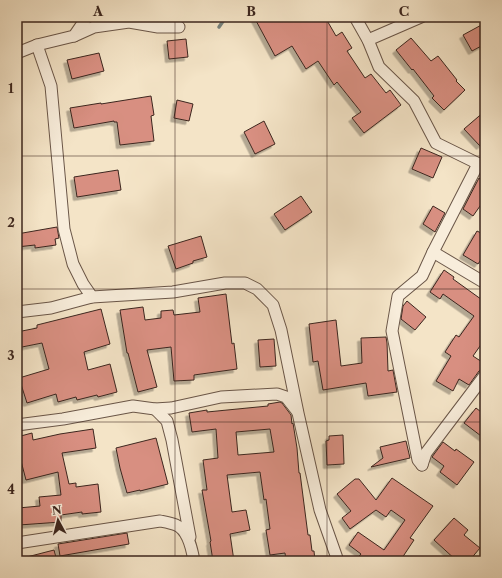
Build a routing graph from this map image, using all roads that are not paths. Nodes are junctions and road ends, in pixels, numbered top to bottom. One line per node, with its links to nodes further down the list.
1 (85, 17): 5 (street)
2 (355, 17): 6 (street)
3 (421, 17): 6 (street)
4 (179, 26): 5 (street)
5 (74, 36): 7 (street)
6 (368, 40): 9 (street)
7 (37, 44): 8 (street); 12 (street)
8 (17, 53)
9 (481, 165): 10 (street)
10 (433, 252): 11 (street); 14 (street)
11 (485, 283)
12 (92, 297): 13 (street); 16 (street)
13 (17, 312)
14 (485, 376)
15 (155, 409): 16 (street); 17 (street); 19 (street)
16 (298, 413): 21 (street)
17 (17, 425)
18 (17, 543): 19 (street)
19 (192, 548): 20 (street)
20 (194, 561)
21 (338, 561)

